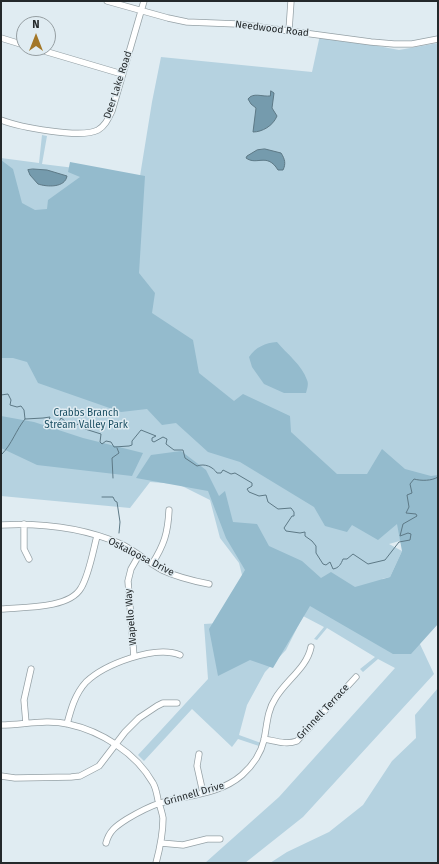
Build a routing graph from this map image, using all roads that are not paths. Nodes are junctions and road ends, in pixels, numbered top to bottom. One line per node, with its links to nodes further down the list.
1 (107, 1): 4 (street, Needwood Road)
2 (144, 1): 4 (street, Deer Lake Road)
3 (291, 1): 5 (street)
4 (141, 11): 5 (street, Needwood Road); 10 (street, Deer Lake Road)
5 (289, 30): 7 (street, Needwood Road)
6 (1, 38): 8 (street)
7 (438, 39)
8 (16, 43)
9 (56, 54): 10 (street)
10 (122, 74): 11 (street, Deer Lake Road)
11 (1, 120)
12 (169, 510): 18 (street)
13 (24, 524): 14 (street, Oskaloosa Drive); 15 (street, Oskaloosa Drive); 17 (street)
14 (1, 525)
15 (98, 536): 16 (street, Oskaloosa Drive); 20 (street)
16 (140, 555): 18 (street, Oskaloosa Drive); 23 (street, Wapello Way)
17 (29, 559)
18 (152, 564): 19 (street, Oskaloosa Drive)
19 (209, 584)
20 (1, 609)
21 (311, 647): 30 (street, Grinnell Drive)
22 (180, 655): 23 (street)
23 (134, 657): 28 (street)
24 (31, 669): 27 (street)
25 (356, 677): 30 (street, Grinnell Terrace)
26 (177, 702): 31 (street)
27 (26, 724): 28 (street); 29 (street)
28 (67, 724): 31 (street)
29 (1, 725)
30 (264, 739): 34 (street, Grinnell Drive)
31 (116, 744): 33 (street); 35 (street)
32 (199, 754): 34 (street)
33 (1, 776)
34 (203, 793): 35 (street, Grinnell Drive)
35 (159, 804): 37 (street, Grinnell Drive); 38 (street)
36 (220, 839): 38 (street)
37 (106, 843)
38 (161, 843): 39 (street)
39 (156, 863)

